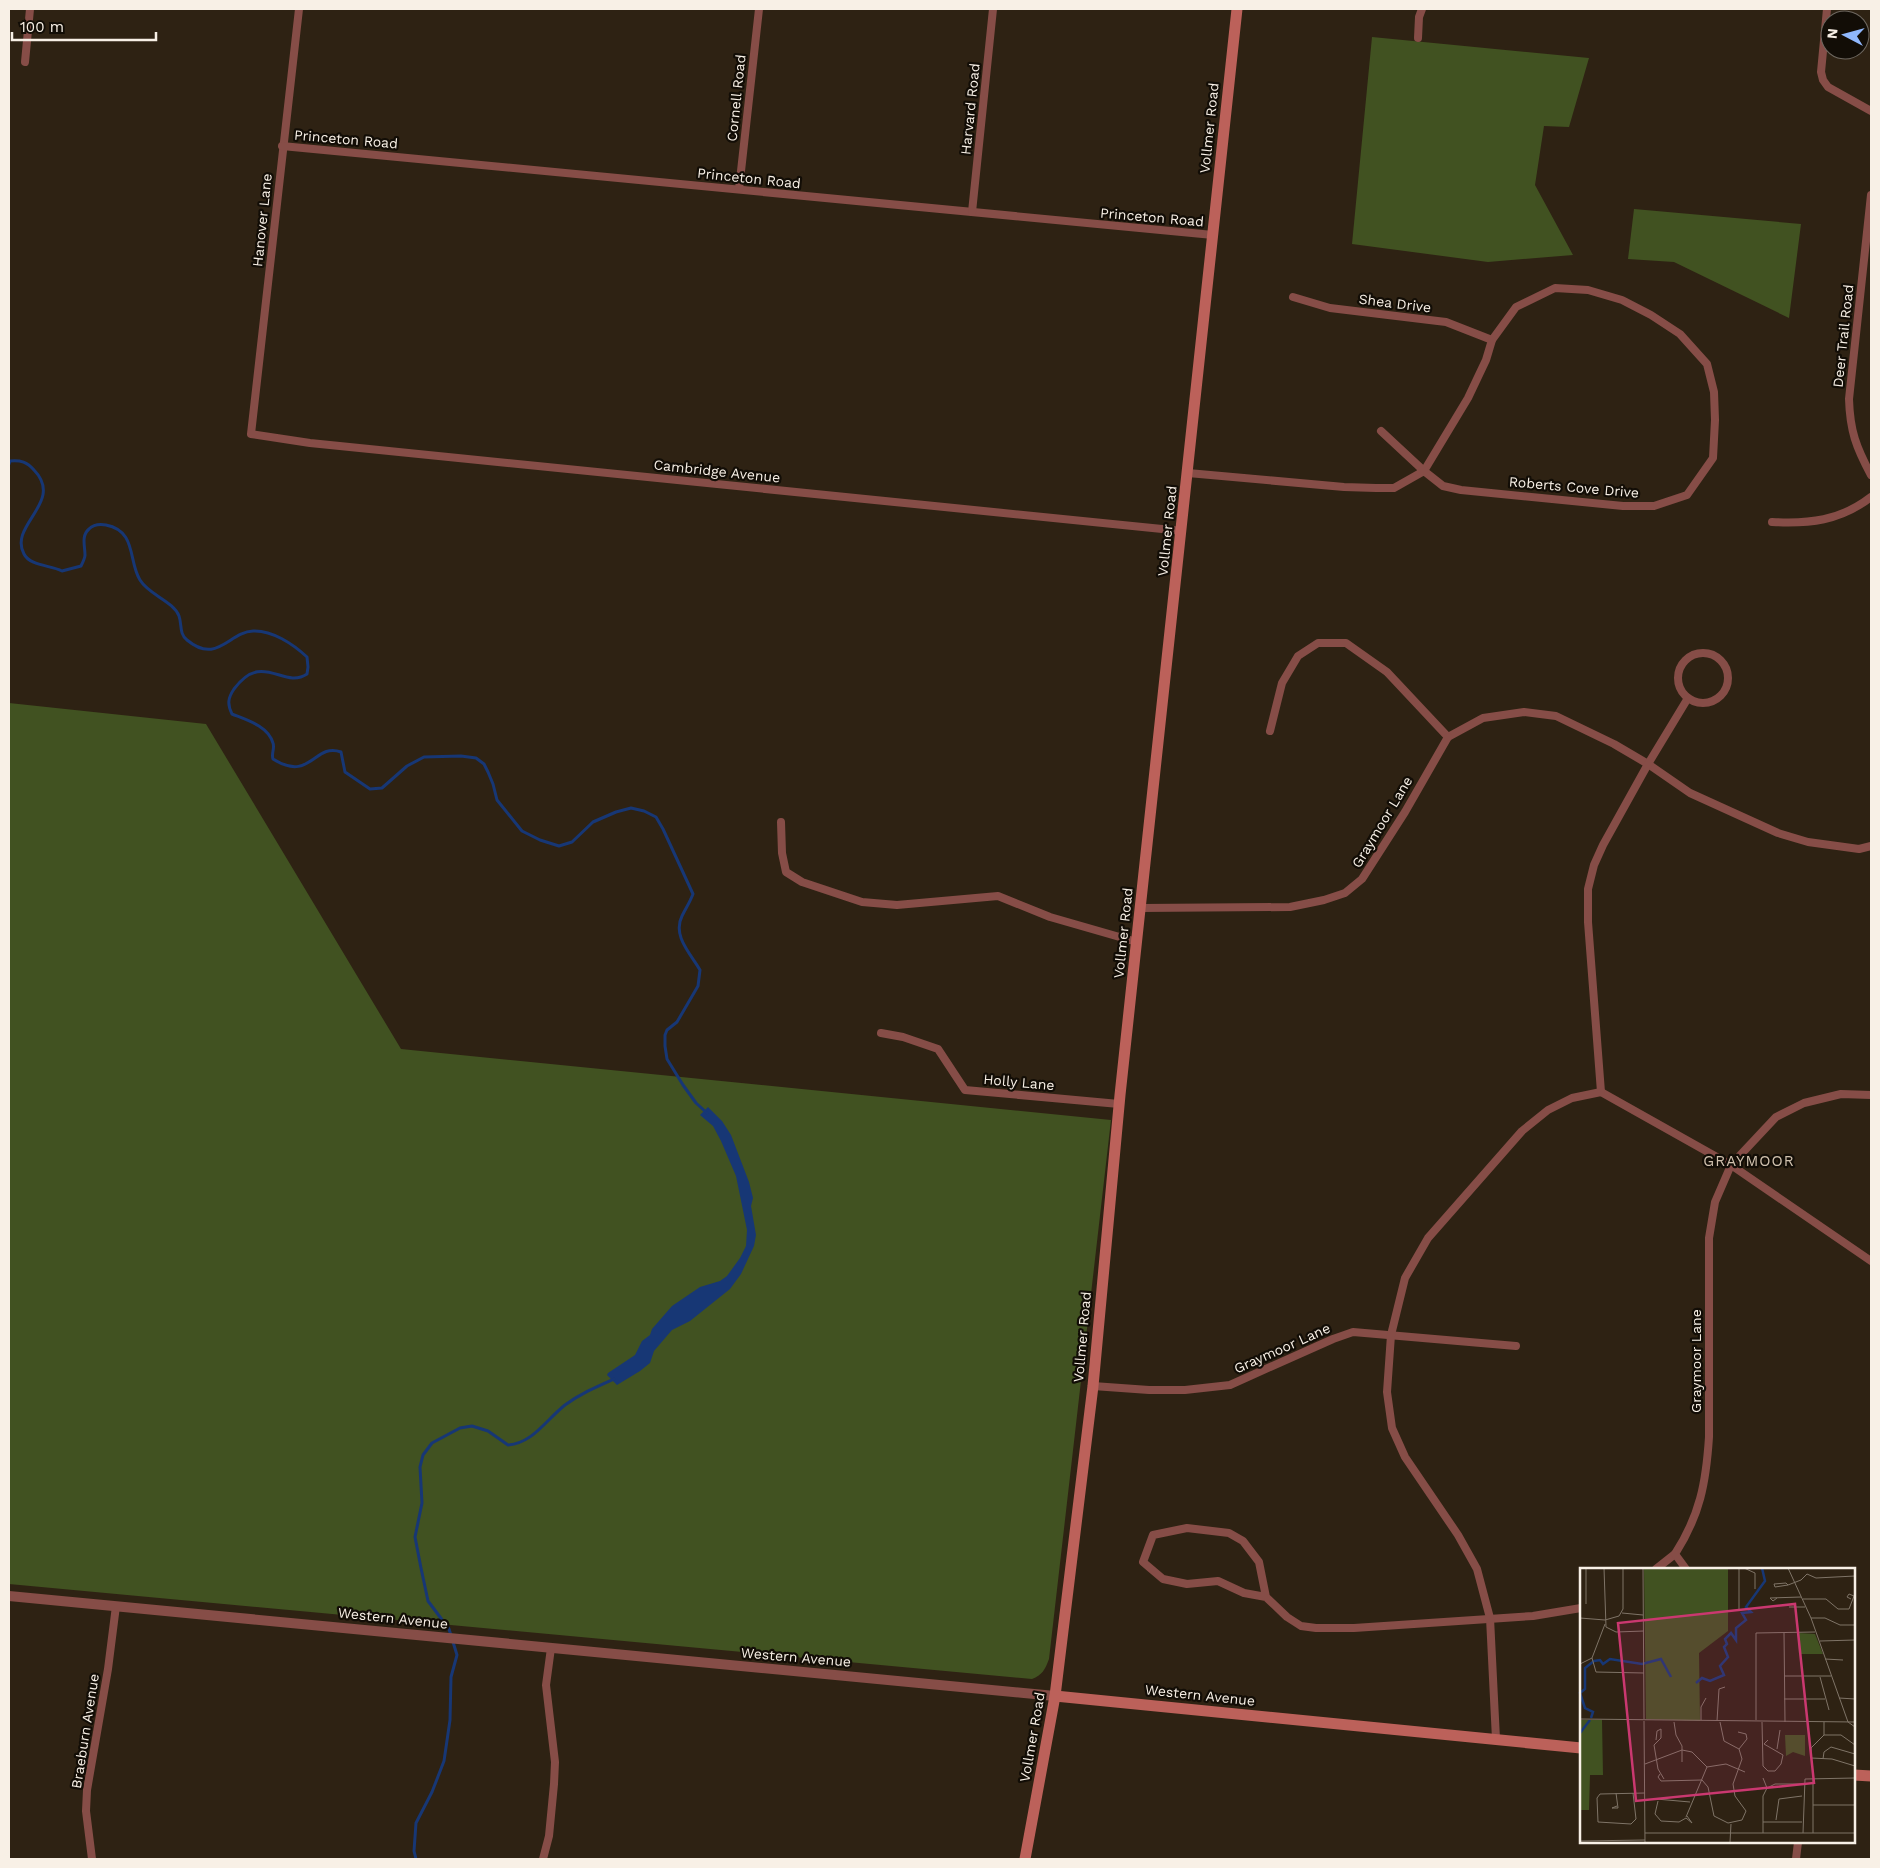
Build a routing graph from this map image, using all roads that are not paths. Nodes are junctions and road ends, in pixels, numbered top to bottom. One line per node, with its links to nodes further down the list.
1 (30, 9): 9 (street)
2 (299, 9): 11 (street, Hanover Lane)
3 (759, 9): 12 (street, Cornell Road)
4 (994, 9): 14 (street, Harvard Road)
5 (1237, 9): 15 (main road, Vollmer Road)
6 (1422, 9): 8 (street)
7 (1827, 9): 10 (street)
8 (1418, 38)
9 (25, 62)
10 (1871, 111)
11 (282, 146): 12 (street, Princeton Road); 19 (street, Hanover Lane)
12 (739, 190): 14 (street, Princeton Road)
13 (1871, 195): 22 (street, Deer Trail Road)
14 (972, 212): 15 (street, Princeton Road)
15 (1213, 235): 21 (main road, Vollmer Road)
16 (1293, 298): 17 (street, Shea Drive)
17 (1492, 340): 20 (street, Roberts Cove Drive); 20 (street, Roberts Cove Drive)
18 (1381, 431): 20 (street)
19 (251, 434): 25 (street, Cambridge Avenue)
20 (1424, 471): 21 (street, Roberts Cove Drive)
21 (1188, 473): 25 (main road, Vollmer Road)
22 (1871, 475)
23 (1871, 497): 24 (street)
24 (1772, 522)
25 (1182, 531): 32 (main road, Vollmer Road)
26 (1688, 698): 26 (street); 29 (street)
27 (1270, 731): 28 (street)
28 (1448, 737): 29 (street); 32 (street, Graymoor Lane)
29 (1648, 764): 31 (street); 35 (street)
30 (781, 822): 33 (street)
31 (1871, 846)
32 (1141, 908): 33 (main road, Vollmer Road)
33 (1137, 942): 37 (main road, Vollmer Road)
34 (881, 1033): 37 (street, Holly Lane)
35 (1601, 1092): 38 (street); 40 (street)
36 (1871, 1095): 38 (street, Graymoor Lane)
37 (1120, 1104): 42 (main road, Vollmer Road)
38 (1731, 1165): 39 (street); 43 (street, Graymoor Lane)
39 (1871, 1260)
40 (1391, 1335): 41 (street, Graymoor Lane); 42 (street, Graymoor Lane); 50 (street)
41 (1516, 1346)
42 (1093, 1386): 52 (main road, Vollmer Road)
43 (1675, 1554): 44 (street, Graymoor Lane); 45 (street)
44 (1657, 1568)
45 (1685, 1568)
46 (9, 1596): 48 (street, Western Avenue)
47 (1266, 1597): 47 (street); 50 (street)
48 (116, 1606): 51 (street, Western Avenue); 58 (street, Braeburn Avenue)
49 (1580, 1608): 50 (street)
50 (1490, 1618): 53 (street)
51 (550, 1648): 52 (street, Western Avenue); 59 (street)
52 (1055, 1696): 53 (main road, Western Avenue); 60 (main road, Vollmer Road)
53 (1496, 1740): 54 (main road, Western Avenue)
54 (1580, 1748)
55 (1855, 1774): 56 (main road)
56 (1871, 1776)
57 (1798, 1843): 61 (street)
58 (92, 1859)
59 (543, 1859)
60 (1024, 1859)
61 (1796, 1859)

